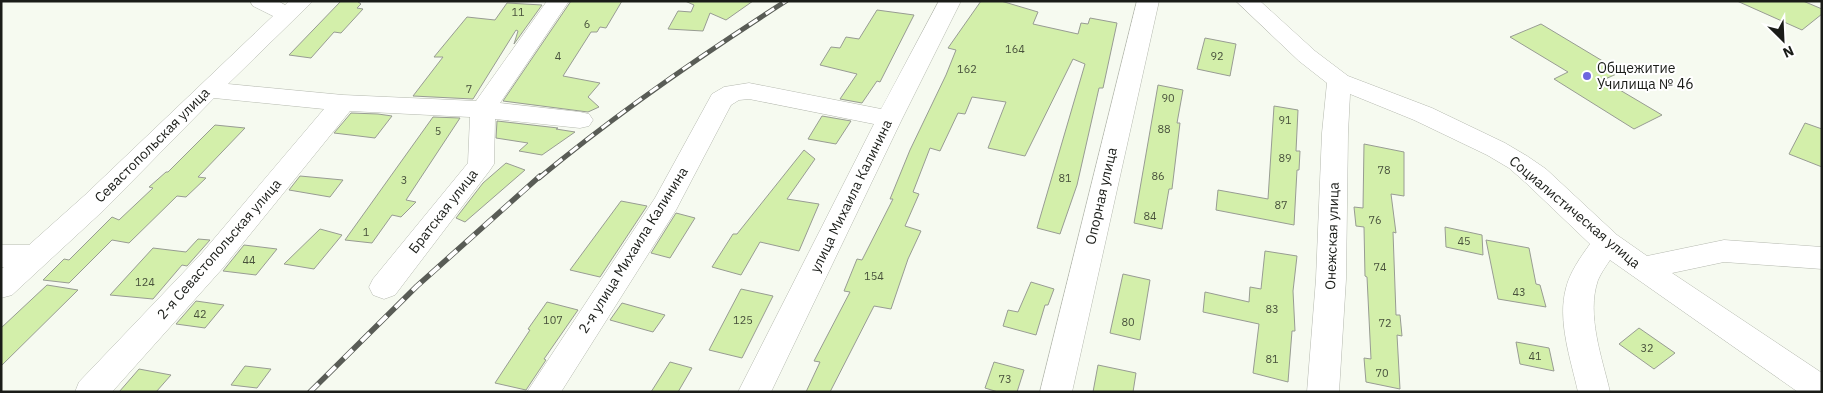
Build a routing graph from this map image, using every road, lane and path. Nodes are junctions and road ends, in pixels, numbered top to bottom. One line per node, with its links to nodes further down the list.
1 (261, 1): 6 (street)
2 (558, 1): 10 (street)
3 (950, 1): 11 (street, улица Михаила Калинина)
4 (1148, 1): 24 (street, Опорная улица)
5 (1247, 1): 7 (street, Социалистическая улица)
6 (295, 8): 8 (street, Севастопольская улица)
7 (1339, 80): 13 (street, Социалистическая улица); 25 (street, Онежская улица)
8 (208, 90): 9 (street); 15 (street, Севастопольская улица)
9 (343, 103): 10 (street); 21 (street, 2-я Севастопольская улица)
10 (483, 109): 12 (street); 19 (street, Братская улица)
11 (889, 119): 22 (street, 2-я улица Михаила Калинина); 23 (street, улица Михаила Калинина)
12 (580, 120)
13 (1607, 243): 17 (street, Социалистическая улица); 26 (street)
14 (1, 256): 15 (street)
15 (34, 256): 18 (street, Севастопольская улица)
16 (1822, 258): 17 (street)
17 (1641, 268): 20 (street, Социалистическая улица)
18 (1, 287)
19 (384, 287)
20 (1822, 391)
21 (91, 392)
22 (543, 392)
23 (754, 392)
24 (1056, 392)
25 (1323, 392)
26 (1594, 392)

